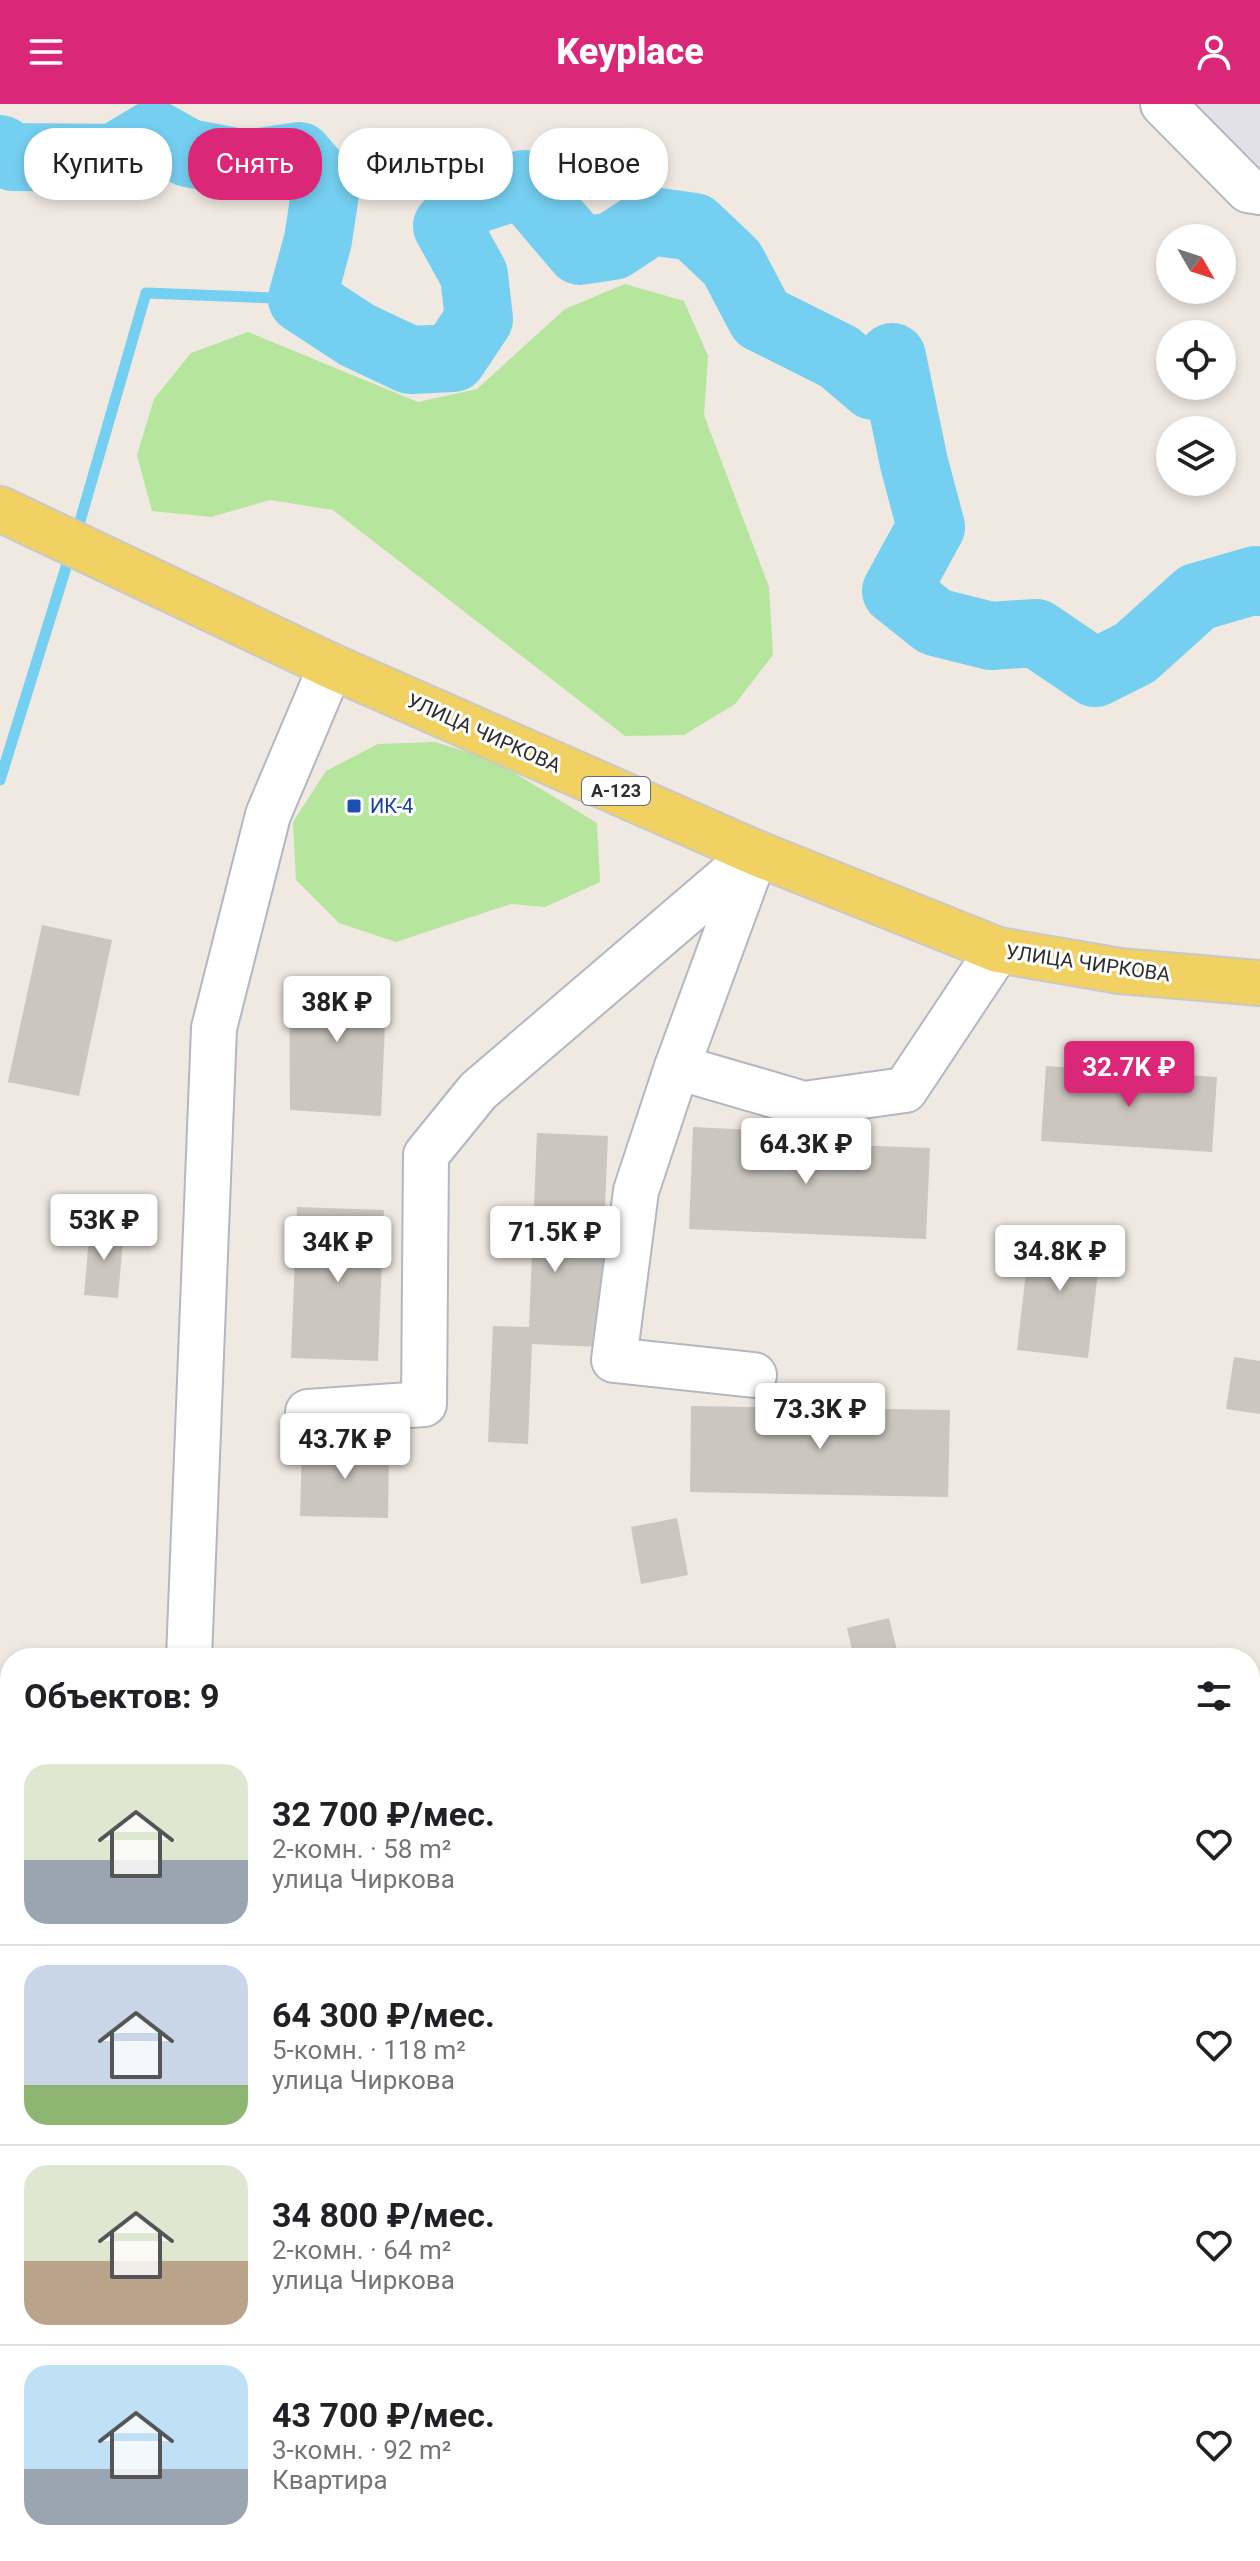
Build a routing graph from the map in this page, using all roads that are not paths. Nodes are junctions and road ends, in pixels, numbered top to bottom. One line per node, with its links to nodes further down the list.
1 (1163, 104): 2 (street)
2 (1260, 192)
3 (0, 509): 4 (main road, УЛИЦА ЧИРКОВА / А-123)
4 (331, 666): 5 (main road, УЛИЦА ЧИРКОВА / А-123); 11 (street)
5 (756, 853): 6 (main road, УЛИЦА ЧИРКОВА / А-123); 8 (street); 10 (street)
6 (998, 950): 7 (main road, УЛИЦА ЧИРКОВА / А-123); 8 (street)
7 (1260, 983)
8 (677, 1067): 9 (street)
9 (754, 1375)
10 (308, 1412)
11 (189, 1648)

